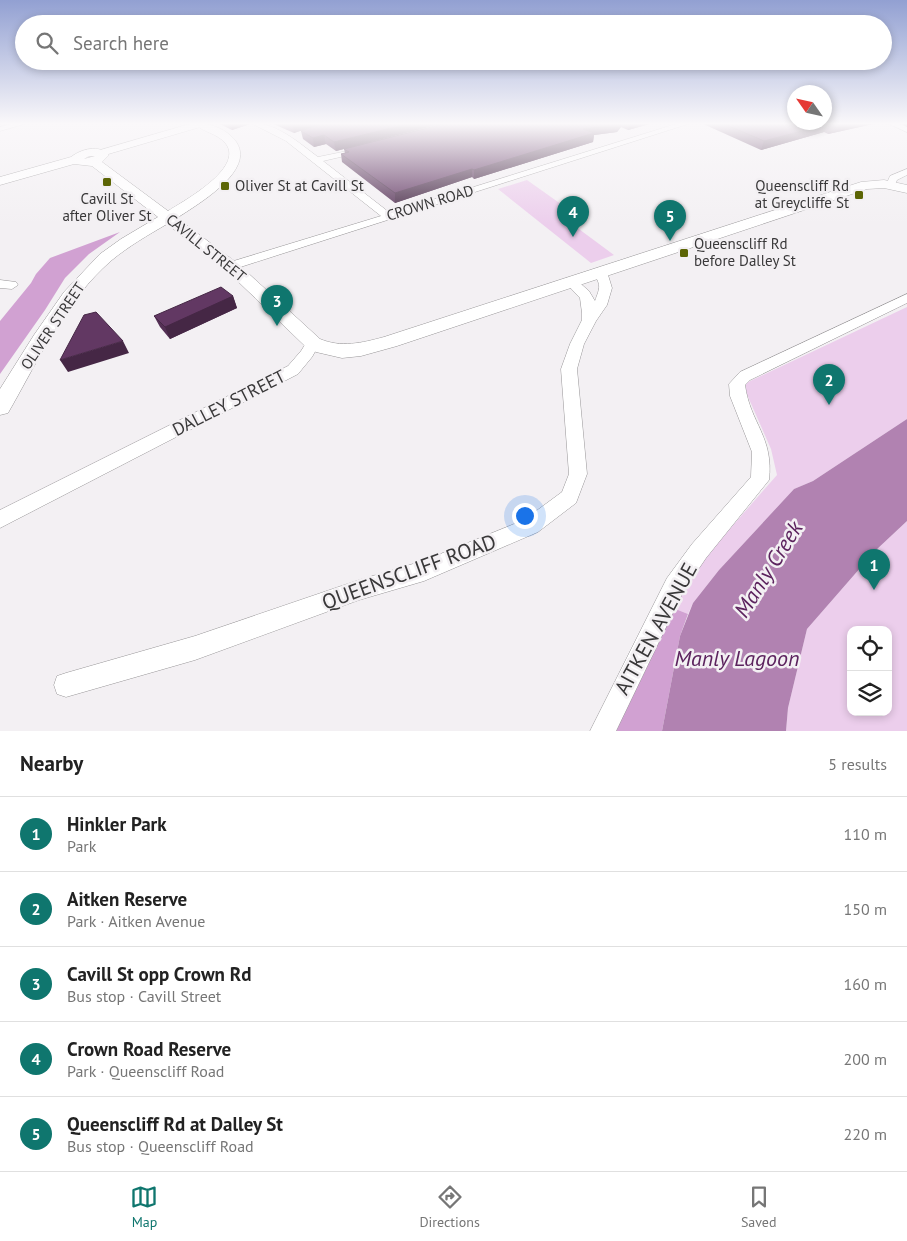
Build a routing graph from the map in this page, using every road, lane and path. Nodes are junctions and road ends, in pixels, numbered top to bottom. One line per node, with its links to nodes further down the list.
1 (97, 157): 8 (main road); 11 (main road, CAVILL STREET)
2 (235, 157): 11 (main road, OLIVER STREET)
3 (314, 157): 6 (street)
4 (328, 157): 6 (street)
5 (577, 157): 12 (street, CROWN ROAD)
6 (317, 160): 12 (street)
7 (907, 172): 9 (street)
8 (0, 181)
9 (891, 185): 10 (main road); 14 (main road)
10 (907, 189)
11 (166, 216): 13 (main road, CAVILL STREET); 19 (main road, OLIVER STREET)
12 (388, 216): 13 (street, CROWN ROAD)
13 (231, 266): 18 (main road, CAVILL STREET)
14 (598, 272): 15 (main road); 17 (street, QUEENSCLIFF ROAD)
15 (570, 281): 17 (street); 18 (main road)
16 (907, 298): 22 (street, AITKEN AVENUE)
17 (590, 320): 21 (street, QUEENSCLIFF ROAD)
18 (313, 343): 20 (street, DALLEY STREET)
19 (0, 407)
20 (0, 519)
21 (66, 685)
22 (603, 731)

